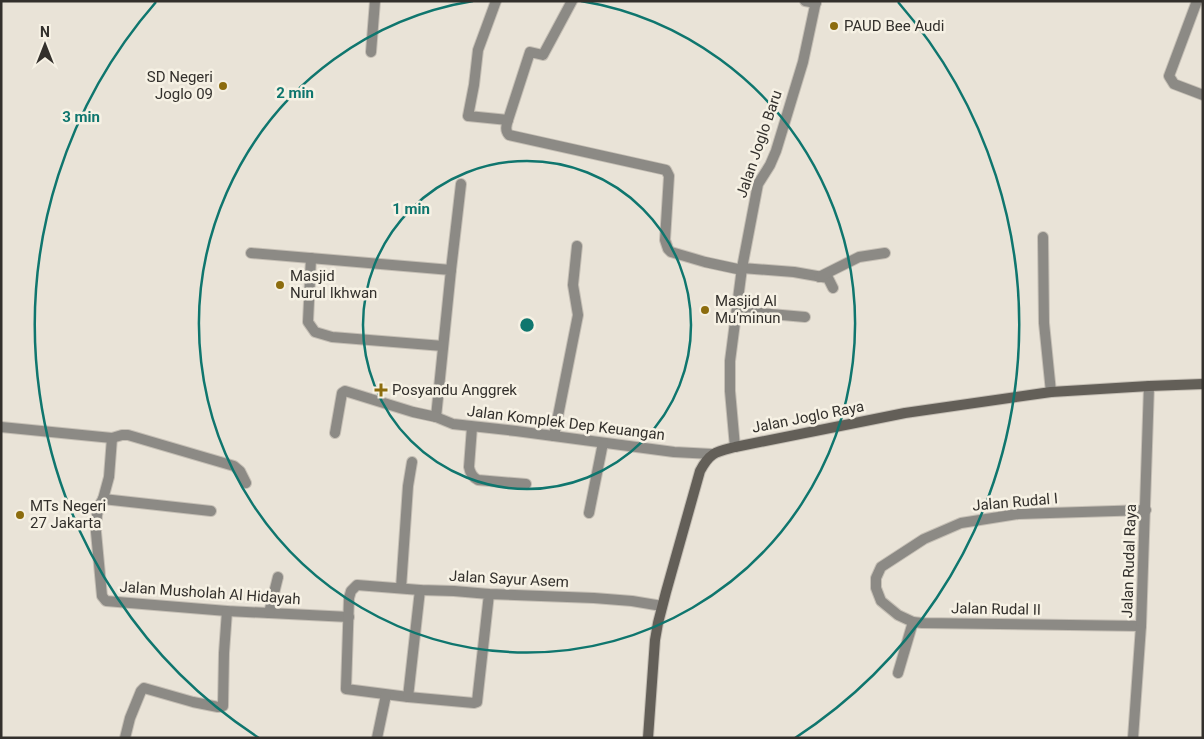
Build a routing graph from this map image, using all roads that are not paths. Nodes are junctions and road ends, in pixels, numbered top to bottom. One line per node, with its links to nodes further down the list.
1 (375, 1): 7 (street)
2 (496, 1): 9 (street)
3 (572, 1): 9 (street)
4 (805, 1): 6 (street)
5 (1197, 1): 8 (street)
6 (816, 2): 16 (street, Jalan Joglo Baru)
7 (372, 52)
8 (1203, 95)
9 (508, 120): 16 (street)
10 (461, 184): 17 (street)
11 (1043, 237): 25 (street)
12 (577, 246): 30 (street)
13 (251, 253): 15 (street)
14 (885, 254): 18 (street)
15 (311, 258): 17 (street); 22 (street)
16 (742, 269): 18 (street); 20 (street, Jalan Joglo Baru)
17 (451, 270): 22 (street)
18 (819, 277): 19 (street)
19 (833, 288)
20 (737, 311): 21 (street); 33 (street, Jalan Joglo Baru)
21 (806, 316)
22 (443, 346): 26 (street)
23 (1203, 384): 24 (main road, Jalan Joglo Raya)
24 (1149, 386): 25 (main road, Jalan Joglo Raya); 39 (street, Jalan Rudal Raya)
25 (1051, 392): 33 (main road, Jalan Joglo Raya)
26 (436, 417): 28 (street, Jalan Komplek Dep Keuangan); 29 (street, Jalan Komplek Dep Keuangan)
27 (1, 427): 31 (street)
28 (472, 427): 30 (street, Jalan Komplek Dep Keuangan); 37 (street)
29 (335, 433)
30 (554, 436): 32 (street, Jalan Komplek Dep Keuangan)
31 (112, 438): 36 (street); 38 (street, Jalan Musholah Al Hidayah)
32 (603, 443): 34 (street, Jalan Komplek Dep Keuangan); 41 (street)
33 (735, 447): 34 (main road, Jalan Joglo Raya)
34 (712, 454): 47 (main road)
35 (412, 462): 44 (street)
36 (246, 483)
37 (526, 484)
38 (103, 498): 40 (street); 48 (street, Jalan Musholah Al Hidayah)
39 (1146, 510): 43 (street, Jalan Rudal I); 52 (street, Jalan Rudal Raya)
40 (211, 511)
41 (589, 513)
42 (278, 577): 49 (street)
43 (876, 578): 51 (street, Jalan Rudal II)
44 (401, 588): 45 (street, Jalan Sayur Asem); 50 (street, Jalan Sayur Asem)
45 (420, 590): 46 (street, Jalan Sayur Asem); 55 (street)
46 (490, 594): 47 (street, Jalan Sayur Asem); 55 (street)
47 (662, 606): 58 (main road)
48 (227, 611): 49 (street, Jalan Musholah Al Hidayah); 56 (street)
49 (269, 613): 50 (street, Jalan Musholah Al Hidayah)
50 (349, 617): 54 (street)
51 (913, 622): 52 (street, Jalan Rudal II); 53 (street)
52 (1141, 626): 59 (street, Jalan Rudal Raya)
53 (898, 673)
54 (386, 695): 55 (street); 57 (street)
55 (408, 697)
56 (125, 738)
57 (377, 738)
58 (648, 738)
59 (1132, 738)

